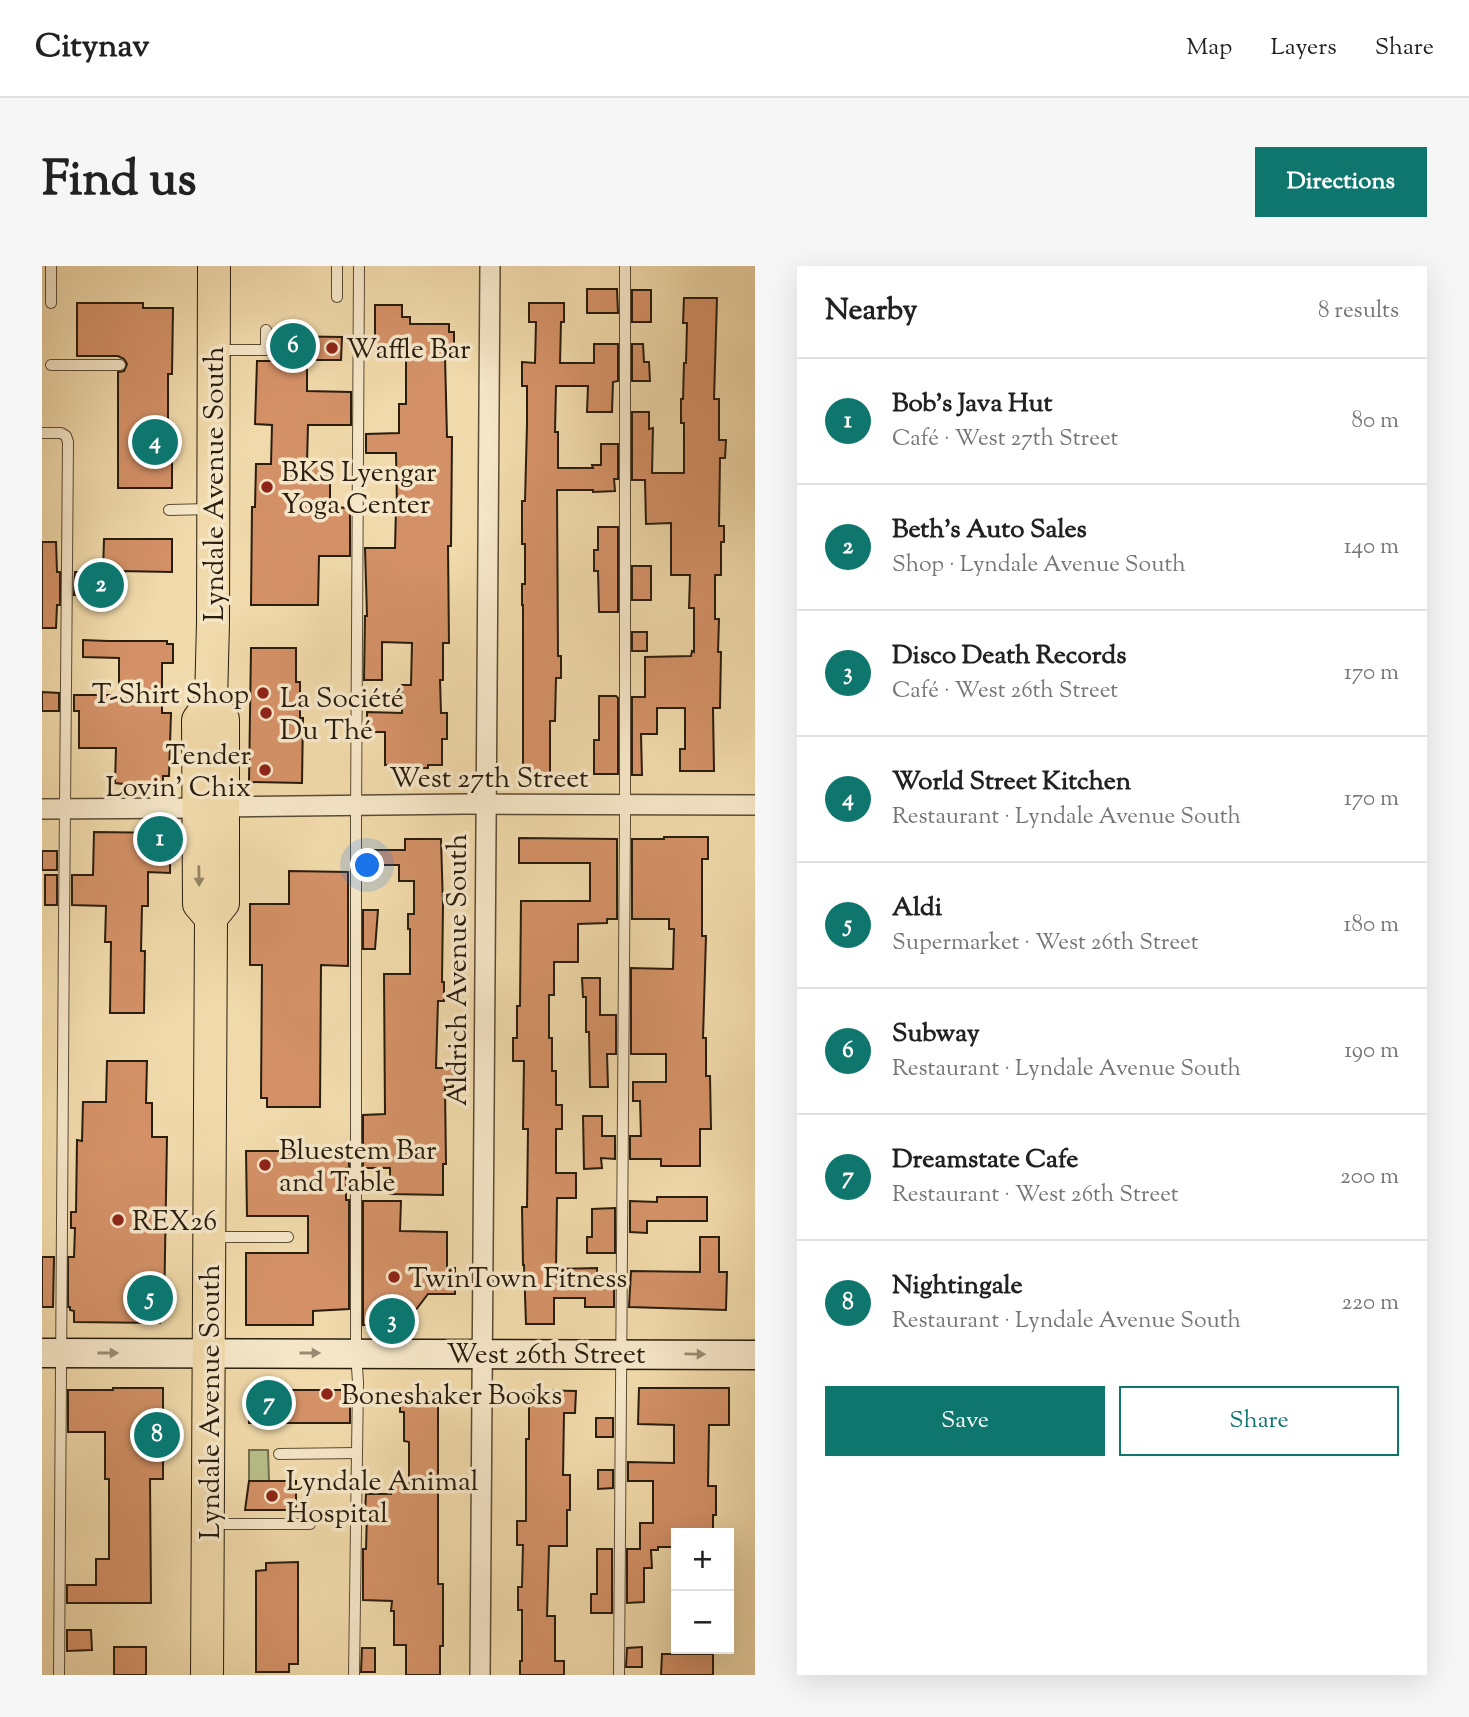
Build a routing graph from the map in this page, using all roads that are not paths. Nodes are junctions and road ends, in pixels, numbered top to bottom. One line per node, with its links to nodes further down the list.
1 (51, 266): 8 (lane)
2 (214, 266): 10 (main road, Lyndale Avenue South)
3 (337, 266): 7 (lane)
4 (359, 266): 19 (lane)
5 (490, 266): 16 (street, Aldrich Avenue South)
6 (625, 266): 17 (lane)
7 (337, 296)
8 (51, 303)
9 (266, 330): 10 (lane)
10 (214, 349): 15 (main road, Lyndale Avenue South)
11 (51, 365): 12 (lane)
12 (120, 365)
13 (42, 433): 22 (lane)
14 (169, 509): 15 (lane)
15 (213, 509): 20 (main road, Lyndale Avenue South)
16 (485, 804): 17 (street, West 27th Street); 19 (street, West 27th Street); 28 (street, Aldrich Avenue South)
17 (625, 804): 18 (street, West 27th Street); 29 (lane)
18 (755, 805)
19 (356, 806): 20 (street, West 27th Street); 27 (lane)
20 (210, 808): 22 (street, West 27th Street); 23 (main road, Lyndale Avenue South)
21 (42, 809): 22 (street, West 27th Street)
22 (66, 809): 25 (lane)
23 (208, 1237): 24 (lane); 26 (main road, Lyndale Avenue South)
24 (288, 1237)
25 (51, 1353): 26 (street, West 26th Street, one-way to 26); 35 (lane)
26 (208, 1353): 27 (street, West 26th Street, one-way to 27); 33 (main road, Lyndale Avenue South)
27 (356, 1353): 28 (street, West 26th Street); 31 (lane)
28 (482, 1353): 29 (street, West 26th Street); 38 (street, Aldrich Avenue South)
29 (621, 1353): 30 (street, West 26th Street, one-way to 30); 39 (lane)
30 (755, 1355)
31 (358, 1453): 32 (lane); 37 (lane)
32 (279, 1454)
33 (209, 1524): 34 (lane); 36 (main road, Lyndale Avenue South)
34 (310, 1524)
35 (59, 1675)
36 (207, 1675)
37 (354, 1675)
38 (480, 1675)
39 (619, 1675)

